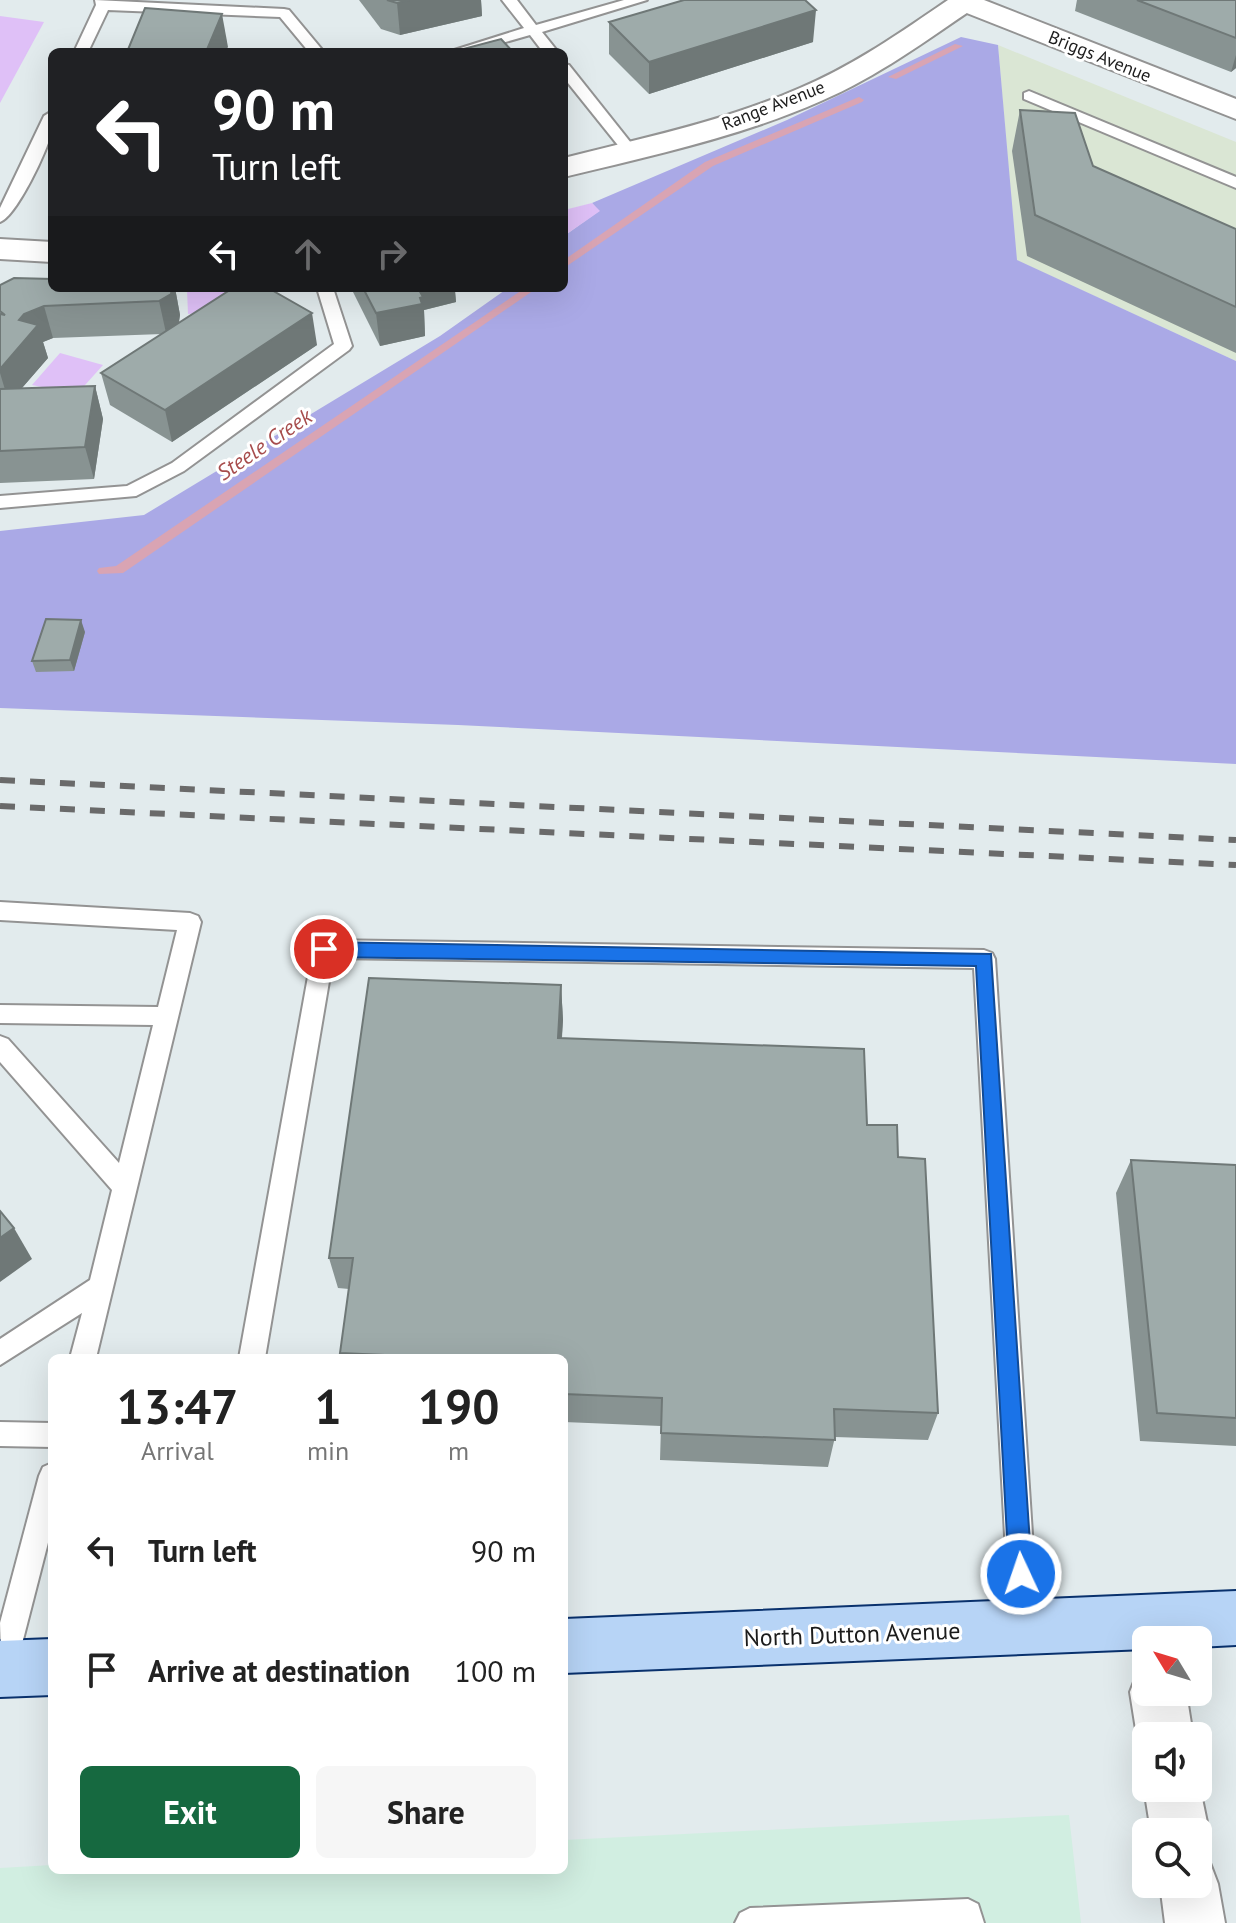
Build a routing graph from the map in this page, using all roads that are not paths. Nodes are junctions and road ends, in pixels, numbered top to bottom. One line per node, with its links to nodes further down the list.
1 (509, 0): 5 (lane)
2 (640, 0): 5 (lane)
3 (965, 1): 12 (street, Briggs Avenue); 14 (street, Range Avenue)
4 (102, 2): 6 (lane); 7 (lane)
5 (535, 32): 8 (lane); 9 (lane)
6 (83, 48)
7 (314, 48)
8 (471, 48)
9 (548, 48)
10 (568, 73): 14 (lane)
11 (1029, 96): 16 (lane)
12 (1236, 109)
13 (48, 125): 17 (lane)
14 (630, 151): 15 (street, Range Avenue)
15 (568, 167)
16 (1236, 183)
17 (0, 217)
18 (0, 249): 19 (street)
19 (48, 252)
20 (326, 292): 21 (lane)
21 (0, 502)
22 (0, 911): 24 (lane)
23 (0, 1014): 24 (lane)
24 (167, 1016): 26 (lane)
25 (0, 1046): 26 (lane)
26 (124, 1186): 27 (lane)
27 (101, 1286): 28 (lane); 29 (lane)
28 (0, 1353)
29 (84, 1354)
30 (253, 1354): 36 (lane)
31 (0, 1434): 32 (lane)
32 (48, 1435)
33 (48, 1499): 39 (lane)
34 (1236, 1618): 35 (main road, North Dutton Avenue)
35 (1182, 1626)
36 (1024, 1627): 37 (main road, North Dutton Avenue); 38 (main road, North Dutton Avenue)
37 (1132, 1630)
38 (568, 1646)
39 (18, 1668)
40 (1191, 1898): 43 (street)
41 (750, 1923): 42 (lane)
42 (969, 1923)
43 (1195, 1923)

